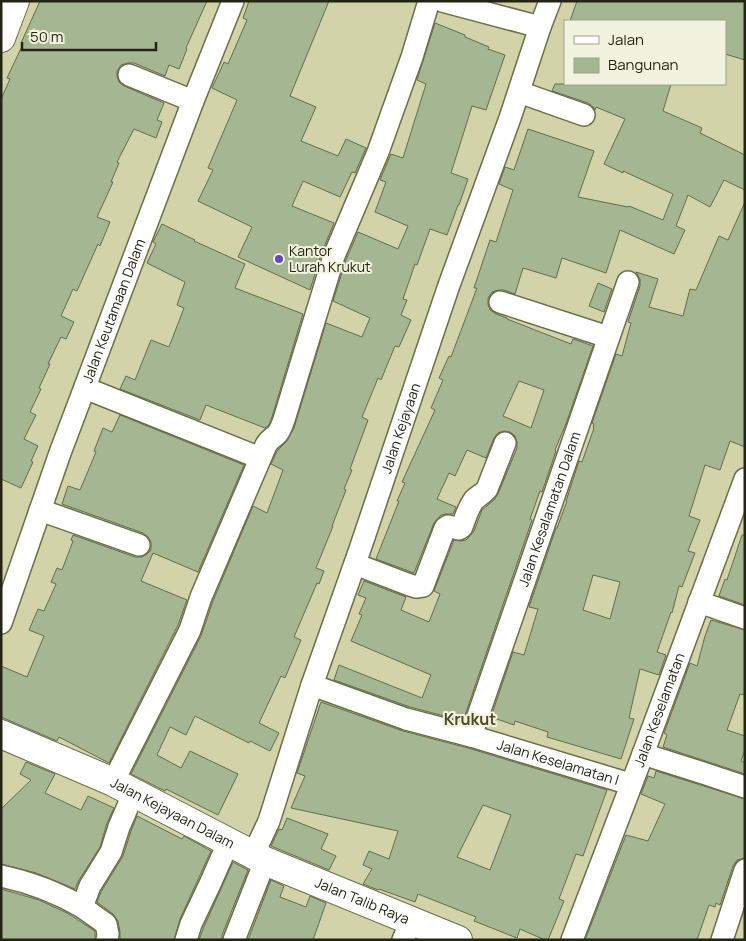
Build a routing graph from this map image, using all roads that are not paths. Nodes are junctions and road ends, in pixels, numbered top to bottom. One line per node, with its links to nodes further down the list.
1 (15, 1): 7 (street)
2 (233, 1): 10 (street, Jalan Keutamaan Dalam)
3 (430, 1): 17 (street)
4 (442, 1): 6 (street)
5 (550, 1): 6 (street, Jalan Kejayaan)
6 (540, 27): 9 (street, Jalan Kejayaan)
7 (1, 38)
8 (129, 75): 10 (street)
9 (519, 92): 11 (street); 21 (street, Jalan Kejayaan)
10 (193, 102): 15 (street, Jalan Keutamaan Dalam)
11 (584, 116)
12 (628, 282): 14 (street, Jalan Kesalamatan Dalam)
13 (500, 302): 14 (street)
14 (608, 337): 27 (street, Jalan Kesalamatan Dalam)
15 (85, 388): 17 (street); 19 (street, Jalan Keutamaan Dalam)
16 (505, 443): 21 (street)
17 (260, 458): 30 (street)
18 (745, 478): 22 (street, Jalan Keselamatan)
19 (40, 510): 20 (street); 24 (street, Jalan Keutamaan Dalam)
20 (139, 546)
21 (355, 564): 25 (street, Jalan Kejayaan)
22 (699, 602): 23 (street); 28 (street, Jalan Keselamatan)
23 (745, 618)
24 (1, 623)
25 (312, 685): 27 (street, Jalan Keselamatan I); 33 (street, Jalan Kejayaan)
26 (1, 734): 30 (street, Jalan Kejayaan Dalam)
27 (471, 736): 29 (street, Jalan Keselamatan I)
28 (643, 754): 29 (street, Jalan Keselamatan); 31 (street)
29 (630, 784): 42 (street, Jalan Keselamatan)
30 (124, 787): 32 (street, Jalan Kejayaan Dalam); 36 (street)
31 (745, 787)
32 (228, 843): 33 (street, Jalan Kejayaan Dalam); 39 (street)
33 (259, 858): 37 (street, Jalan Talib Raya); 40 (street)
34 (745, 870): 43 (street)
35 (4, 883): 36 (street)
36 (82, 907): 38 (street)
37 (407, 930): 41 (street, Jalan Talib Raya)
38 (107, 940)
39 (186, 940)
40 (234, 940)
41 (458, 940)
42 (572, 940)
43 (722, 940)

